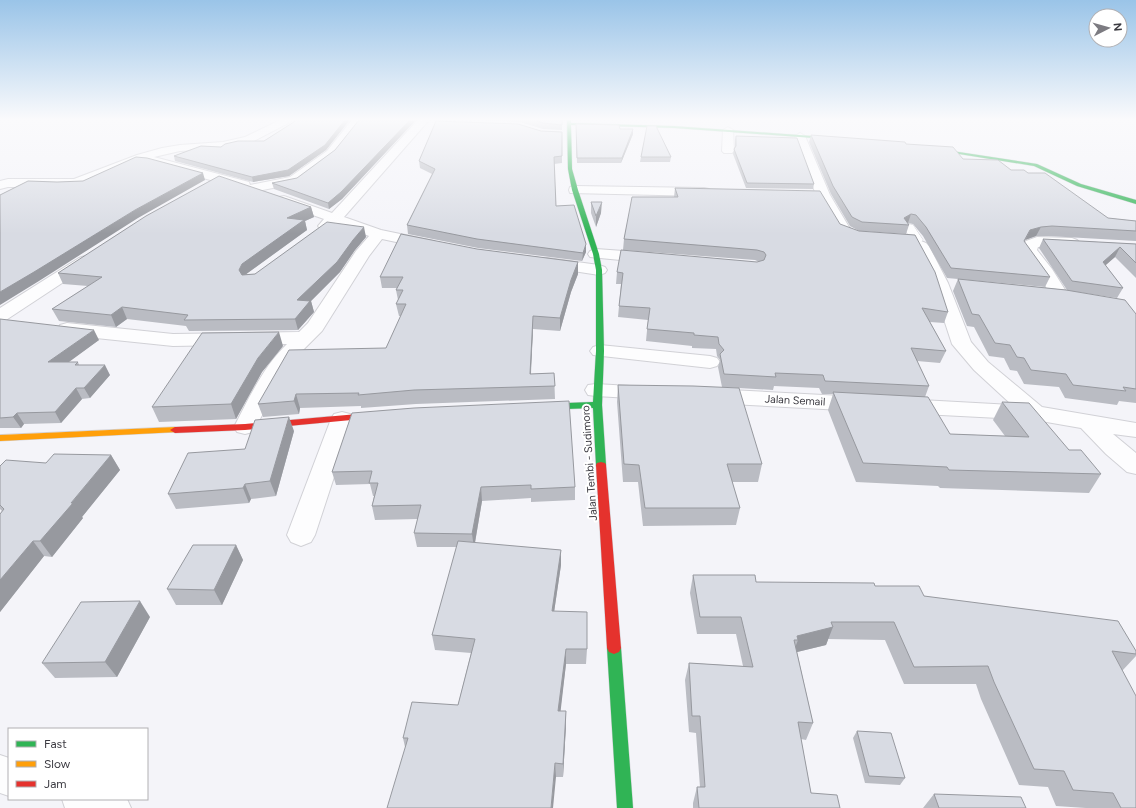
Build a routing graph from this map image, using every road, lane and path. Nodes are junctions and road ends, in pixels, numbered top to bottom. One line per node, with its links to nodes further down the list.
1 (137, 158): 9 (street)
2 (147, 158): 8 (street)
3 (325, 158): 11 (street)
4 (390, 158): 17 (street)
5 (570, 158): 12 (street, Jalan Tembi - Sudimoro)
6 (808, 158): 15 (street)
7 (989, 158): 16 (street)
8 (220, 179): 10 (street); 11 (street)
9 (0, 185)
10 (206, 187)
11 (253, 188): 17 (street)
12 (575, 190): 13 (street); 25 (street, Jalan Tembi - Sudimoro)
13 (715, 192)
14 (808, 194): 15 (street)
15 (823, 195): 21 (street)
16 (1136, 202)
17 (335, 218): 18 (street); 19 (street)
18 (313, 234)
19 (378, 234): 23 (street); 34 (street)
20 (909, 235): 41 (street)
21 (864, 236)
22 (1086, 244): 29 (street)
23 (440, 246)
24 (98, 252): 30 (street)
25 (596, 254): 26 (street); 28 (street, Jalan Tembi - Sudimoro)
26 (664, 259)
27 (531, 261): 28 (street)
28 (599, 270): 35 (street, Jalan Tembi - Sudimoro)
29 (1022, 292)
30 (0, 316)
31 (0, 321): 32 (street)
32 (22, 324)
33 (51, 328): 34 (street)
34 (305, 338): 45 (street)
35 (600, 351): 36 (street); 39 (street, Jalan Tembi - Sudimoro)
36 (710, 362)
37 (667, 394): 39 (street)
38 (691, 395): 41 (street, Jalan Semail)
39 (596, 398): 40 (street); 52 (street, Jalan Tembi - Sudimoro)
40 (534, 408)
41 (1035, 413): 44 (street, Jalan Semail)
42 (386, 415): 43 (street)
43 (342, 419): 45 (street); 49 (street)
44 (1088, 422): 46 (street, Jalan Semail); 48 (street)
45 (245, 427): 47 (street)
46 (1136, 430)
47 (0, 438)
48 (1136, 466)
49 (301, 535)
50 (84, 800): 51 (street)
51 (111, 808)
52 (625, 808)

